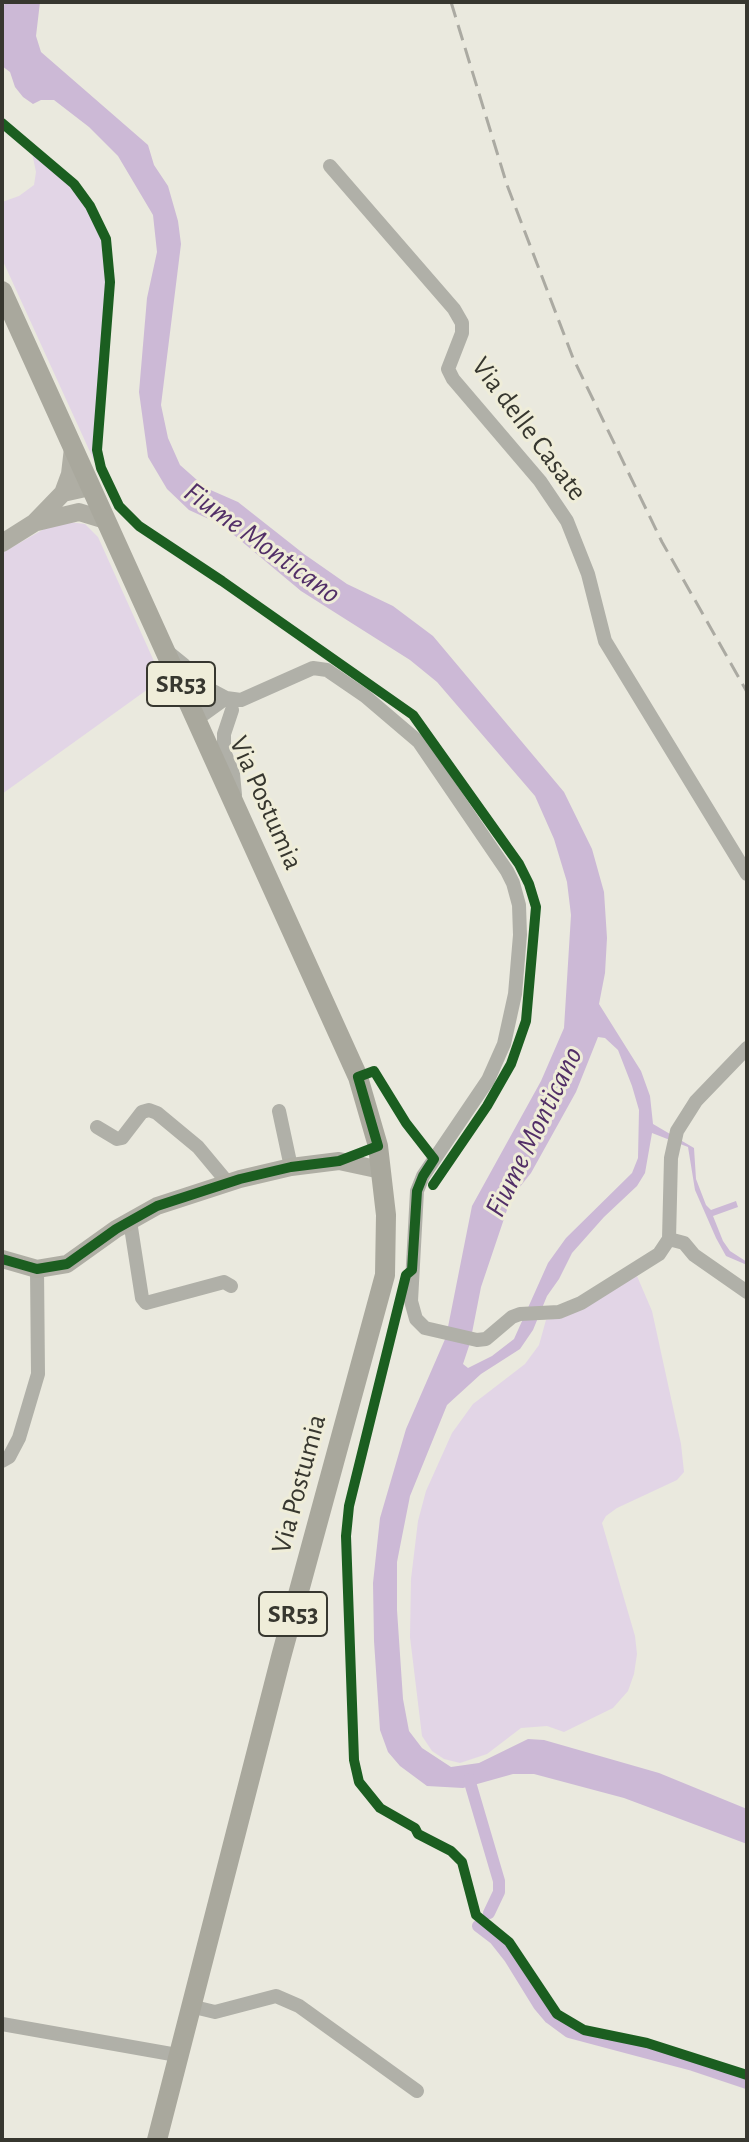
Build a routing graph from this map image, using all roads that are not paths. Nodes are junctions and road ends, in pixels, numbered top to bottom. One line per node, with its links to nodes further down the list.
1 (330, 166): 14 (street, Via delle Casate)
2 (2, 291): 3 (main road, Via Postumia / SR53)
3 (73, 448): 4 (main road, Via Postumia / SR53); 5 (street)
4 (91, 489): 5 (street); 6 (street); 7 (main road, Via Postumia / SR53)
5 (63, 493): 8 (street)
6 (61, 515): 7 (street); 8 (street)
7 (105, 520): 10 (main road, Via Postumia / SR53)
8 (34, 523): 9 (street)
9 (2, 543)
10 (165, 649): 11 (street); 12 (main road, Via Postumia / SR53)
11 (233, 702): 12 (street); 13 (street); 25 (street)
12 (197, 719): 13 (main road, Via Postumia / SR53)
13 (237, 808): 18 (main road, Via Postumia / SR53)
14 (747, 874)
15 (747, 1048): 21 (street)
16 (279, 1111): 19 (street)
17 (97, 1127): 20 (street)
18 (379, 1158): 19 (street); 31 (main road, Via Postumia / SR53)
19 (291, 1167): 20 (street)
20 (228, 1183): 22 (street)
21 (670, 1219): 23 (street); 24 (street)
22 (130, 1221): 27 (street); 28 (street)
23 (669, 1239): 24 (street); 25 (street)
24 (689, 1249): 25 (street); 29 (street)
25 (659, 1254)
26 (2, 1259): 27 (street)
27 (37, 1269): 30 (street)
28 (231, 1286)
29 (747, 1292)
30 (2, 1461)
31 (190, 2006): 33 (main road, Via Postumia / SR53); 34 (street)
32 (2, 2024): 33 (street)
33 (177, 2055): 35 (main road, SR53)
34 (417, 2091)
35 (157, 2140)

